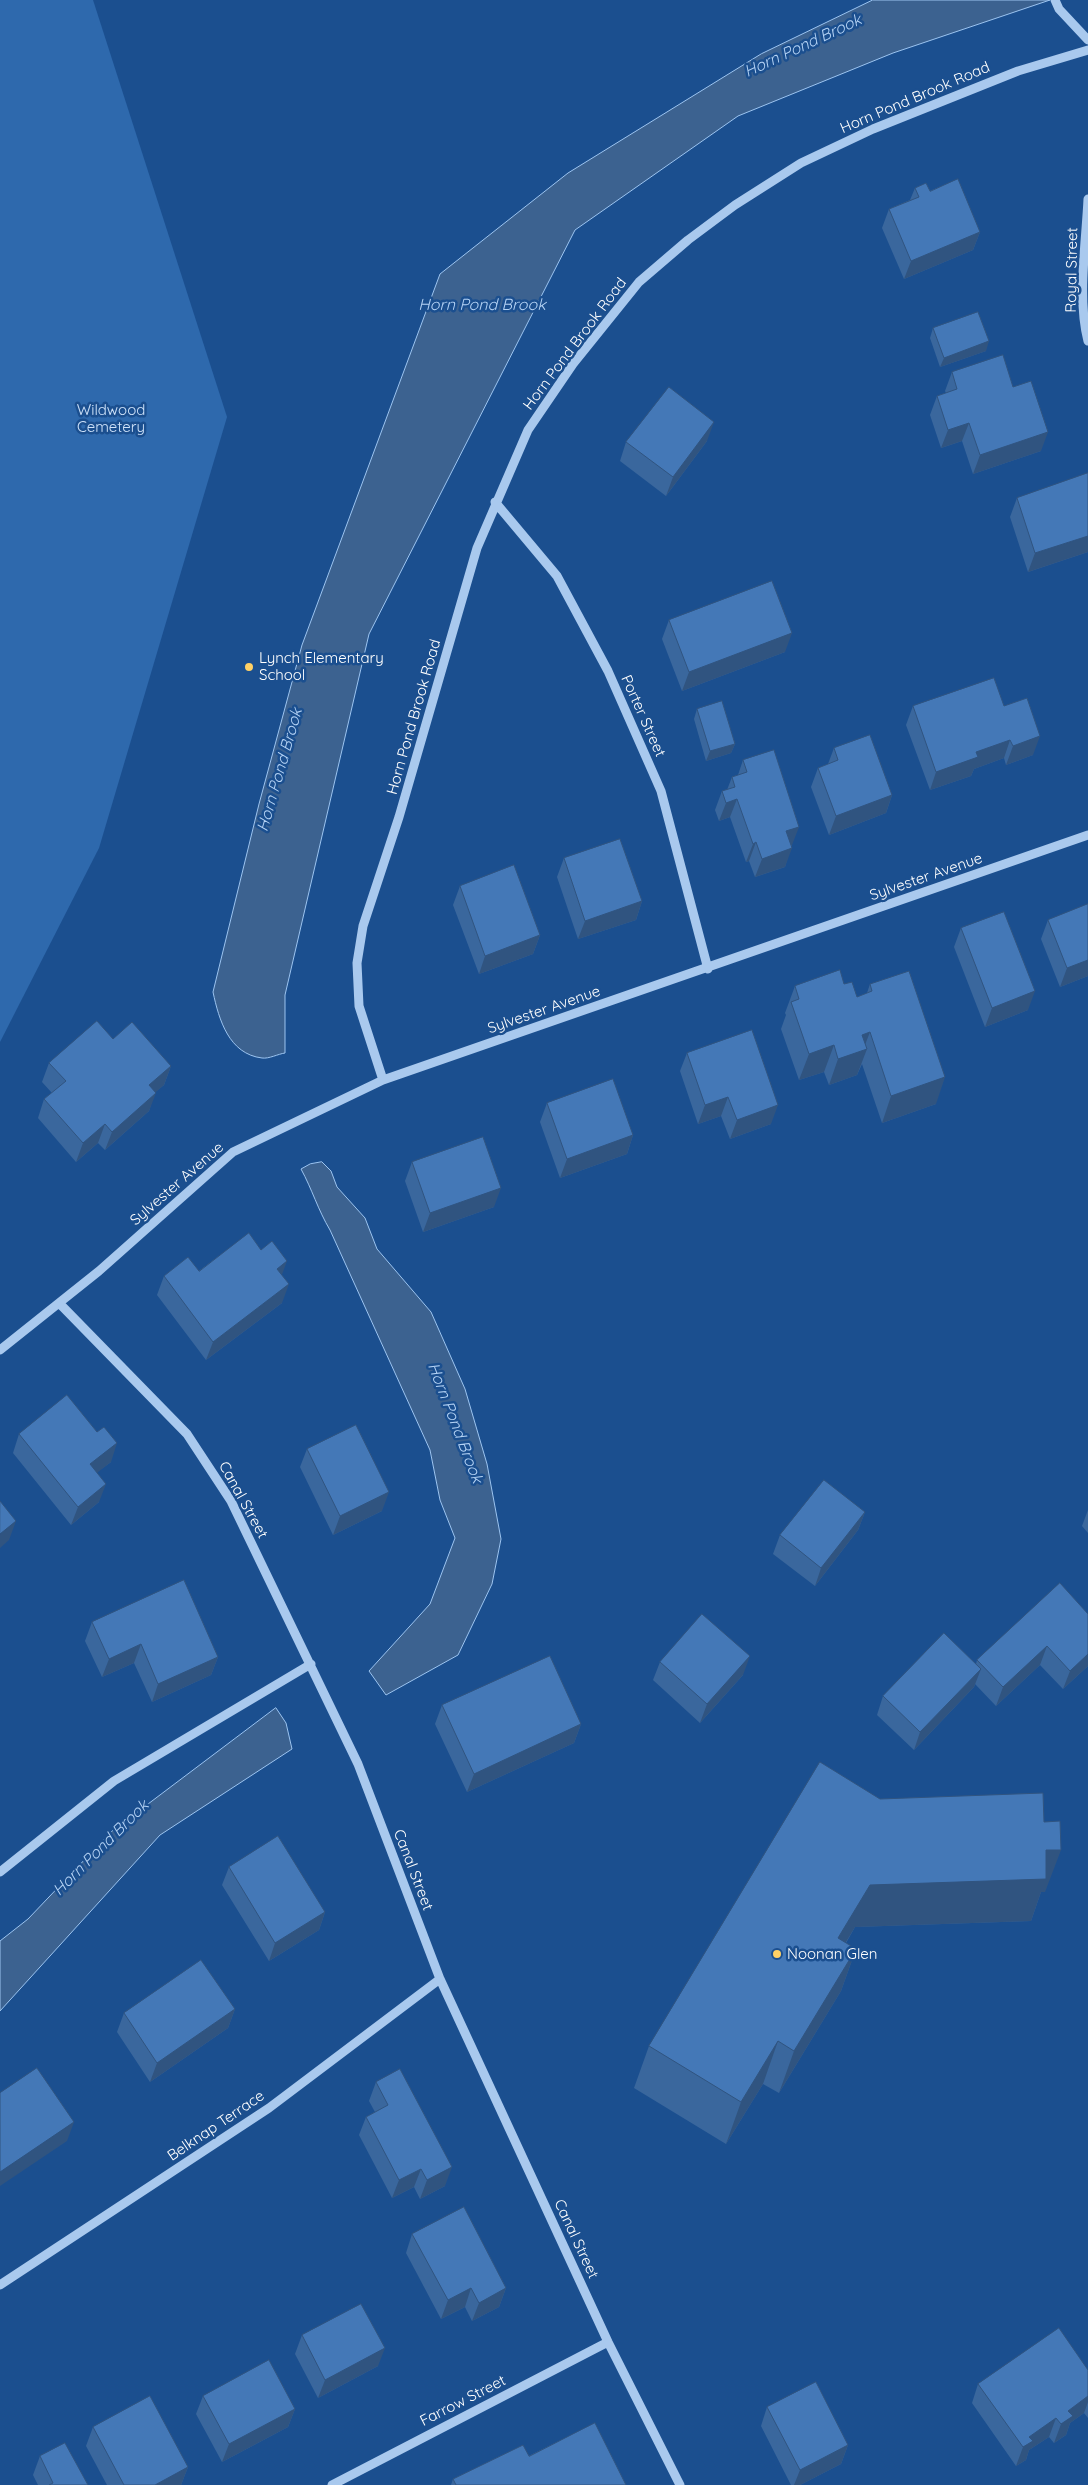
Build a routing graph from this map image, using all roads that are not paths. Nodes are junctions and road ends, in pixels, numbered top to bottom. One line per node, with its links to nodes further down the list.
1 (1055, 0): 2 (street)
2 (1088, 40)
3 (1088, 50): 6 (street, Horn Pond Brook Road)
4 (1088, 198): 5 (street, Royal Street)
5 (1088, 341)
6 (495, 502): 8 (street, Porter Street); 9 (street, Horn Pond Brook Road)
7 (1088, 835): 8 (street, Sylvester Avenue)
8 (708, 968): 9 (street, Sylvester Avenue)
9 (383, 1080): 10 (street, Sylvester Avenue)
10 (60, 1304): 11 (street, Sylvester Avenue); 12 (street, Canal Street)
11 (0, 1350)
12 (311, 1664): 13 (street); 14 (street, Canal Street)
13 (0, 1872)
14 (440, 1979): 15 (street, Belknap Terrace); 16 (street, Canal Street)
15 (0, 2285)
16 (608, 2342): 17 (street, Farrow Street); 18 (street, Canal Street)
17 (332, 2485)
18 (680, 2485)

